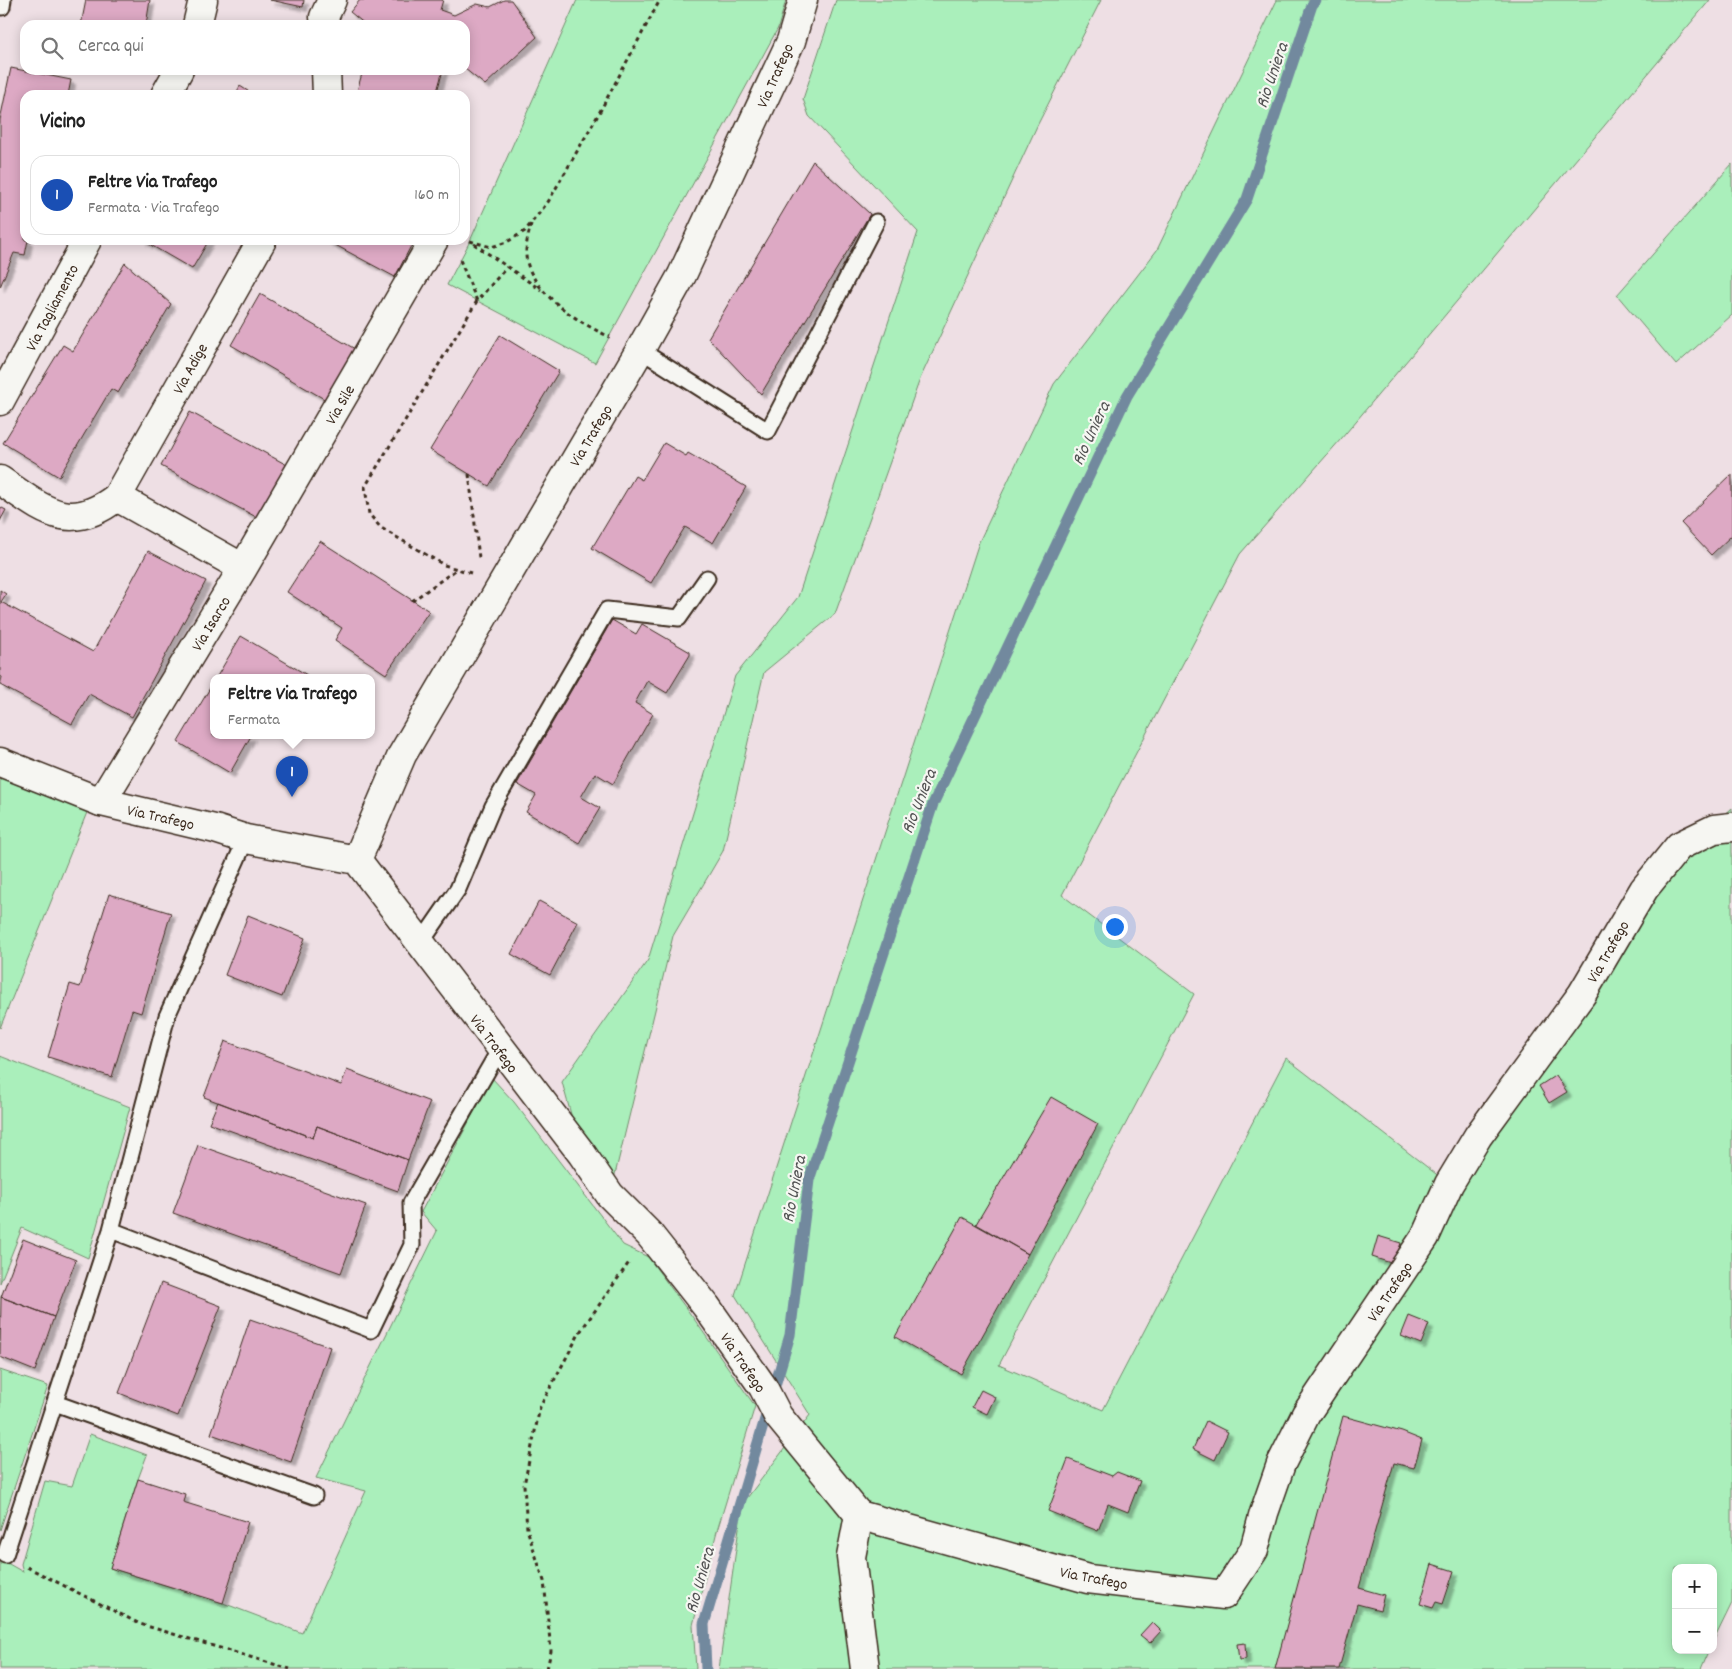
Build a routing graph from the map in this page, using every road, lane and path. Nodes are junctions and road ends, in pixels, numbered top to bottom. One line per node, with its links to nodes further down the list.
1 (3, 0): 6 (lane)
2 (203, 0): 7 (street)
3 (332, 0): 8 (street)
4 (660, 0): 14 (path)
5 (803, 0): 22 (street, Via Trafego)
6 (0, 7)
7 (198, 20)
8 (324, 20)
9 (176, 75): 11 (street)
10 (326, 75): 12 (street)
11 (168, 90)
12 (327, 90)
13 (876, 222): 22 (lane)
14 (531, 223): 19 (path); 20 (path)
15 (84, 245): 23 (street, Via Tagliamento)
16 (259, 245): 26 (street, Via Adige)
17 (431, 245): 27 (street, Via Sile)
18 (459, 257): 21 (path)
19 (507, 267): 20 (path); 21 (path)
20 (543, 292): 22 (path)
21 (477, 301): 28 (path)
22 (640, 350): 30 (street, Via Trafego)
23 (0, 401)
24 (469, 474): 30 (path)
25 (0, 480): 26 (street)
26 (117, 497): 27 (street)
27 (243, 568): 33 (street, Via Isarco)
28 (457, 569): 30 (path); 31 (path)
29 (706, 578): 37 (lane)
30 (492, 579): 36 (street, Via Trafego)
31 (412, 601)
32 (0, 762): 33 (street, Via Trafego)
33 (101, 802): 35 (street, Via Trafego)
34 (1732, 827): 43 (street, Via Trafego)
35 (246, 839): 36 (street, Via Trafego); 39 (lane)
36 (356, 860): 37 (street, Via Trafego)
37 (420, 944): 38 (street, Via Trafego)
38 (500, 1049): 39 (lane); 40 (street, Via Trafego)
39 (111, 1230): 41 (lane)
40 (649, 1234): 43 (street, Via Trafego); 46 (path)
41 (55, 1402): 42 (lane); 44 (lane)
42 (314, 1496)
43 (859, 1515): 47 (street)
44 (5, 1555): 45 (path)
45 (290, 1669)
46 (547, 1669)
47 (865, 1669)

